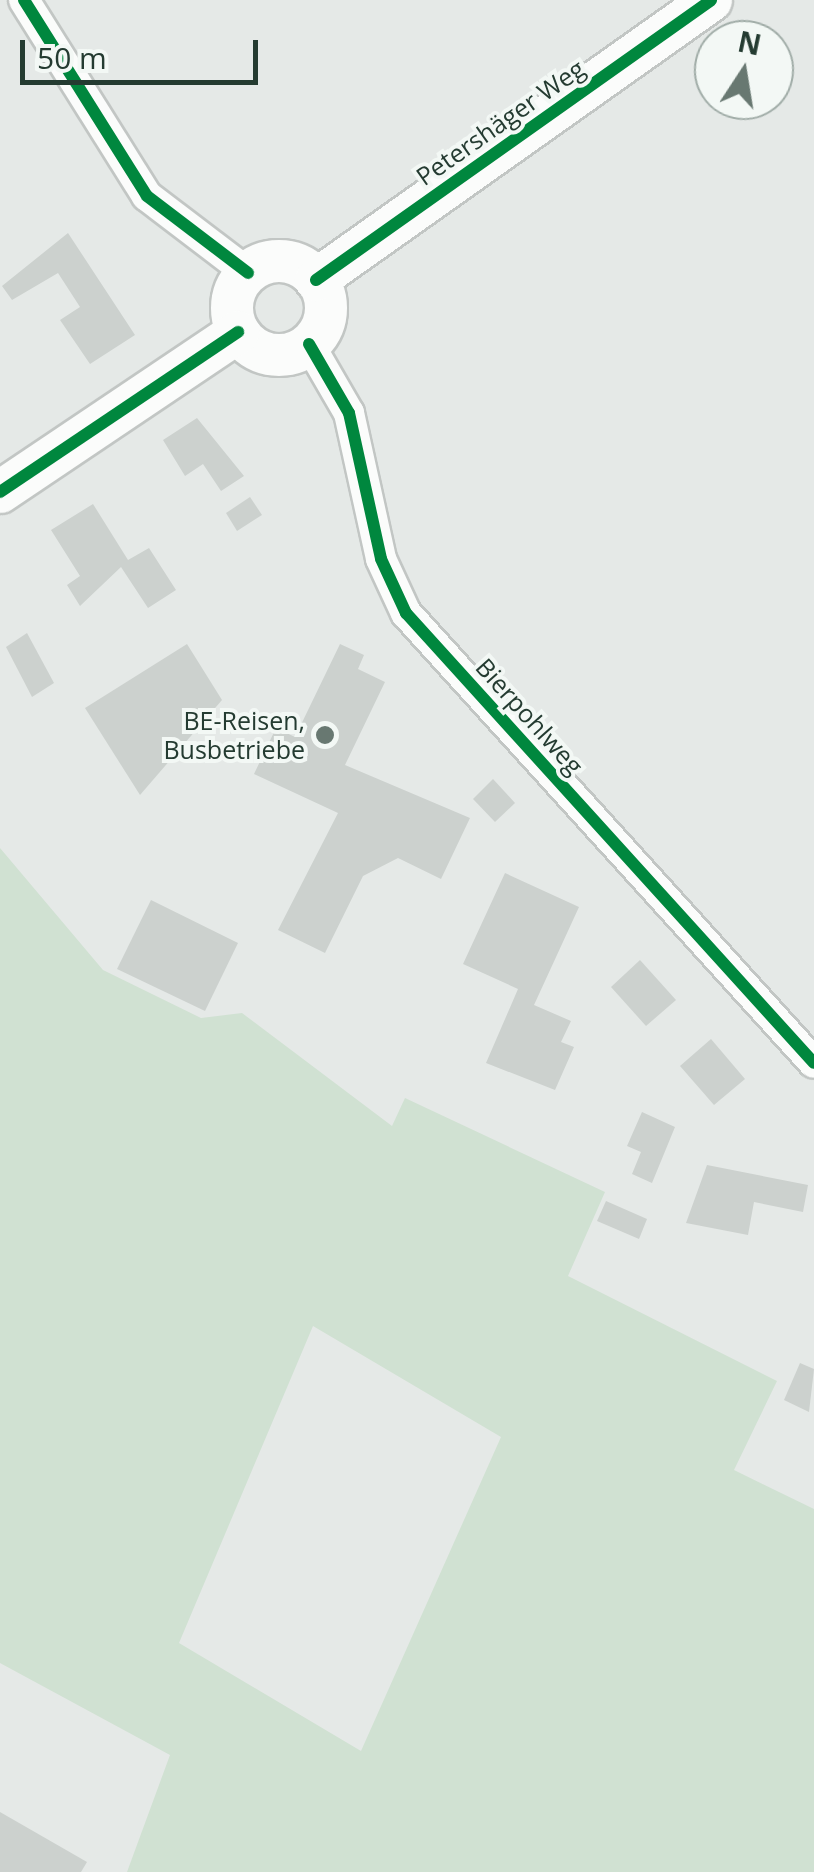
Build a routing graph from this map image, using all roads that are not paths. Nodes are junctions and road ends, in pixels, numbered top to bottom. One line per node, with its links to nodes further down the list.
1 (24, 0): 3 (street)
2 (711, 0): 4 (street, Petershäger Weg)
3 (248, 273): 4 (street); 5 (street)
4 (316, 280): 6 (street)
5 (238, 332): 6 (street); 7 (street)
6 (309, 344): 8 (street, Bierpohlweg)
7 (0, 492)
8 (814, 1063)

